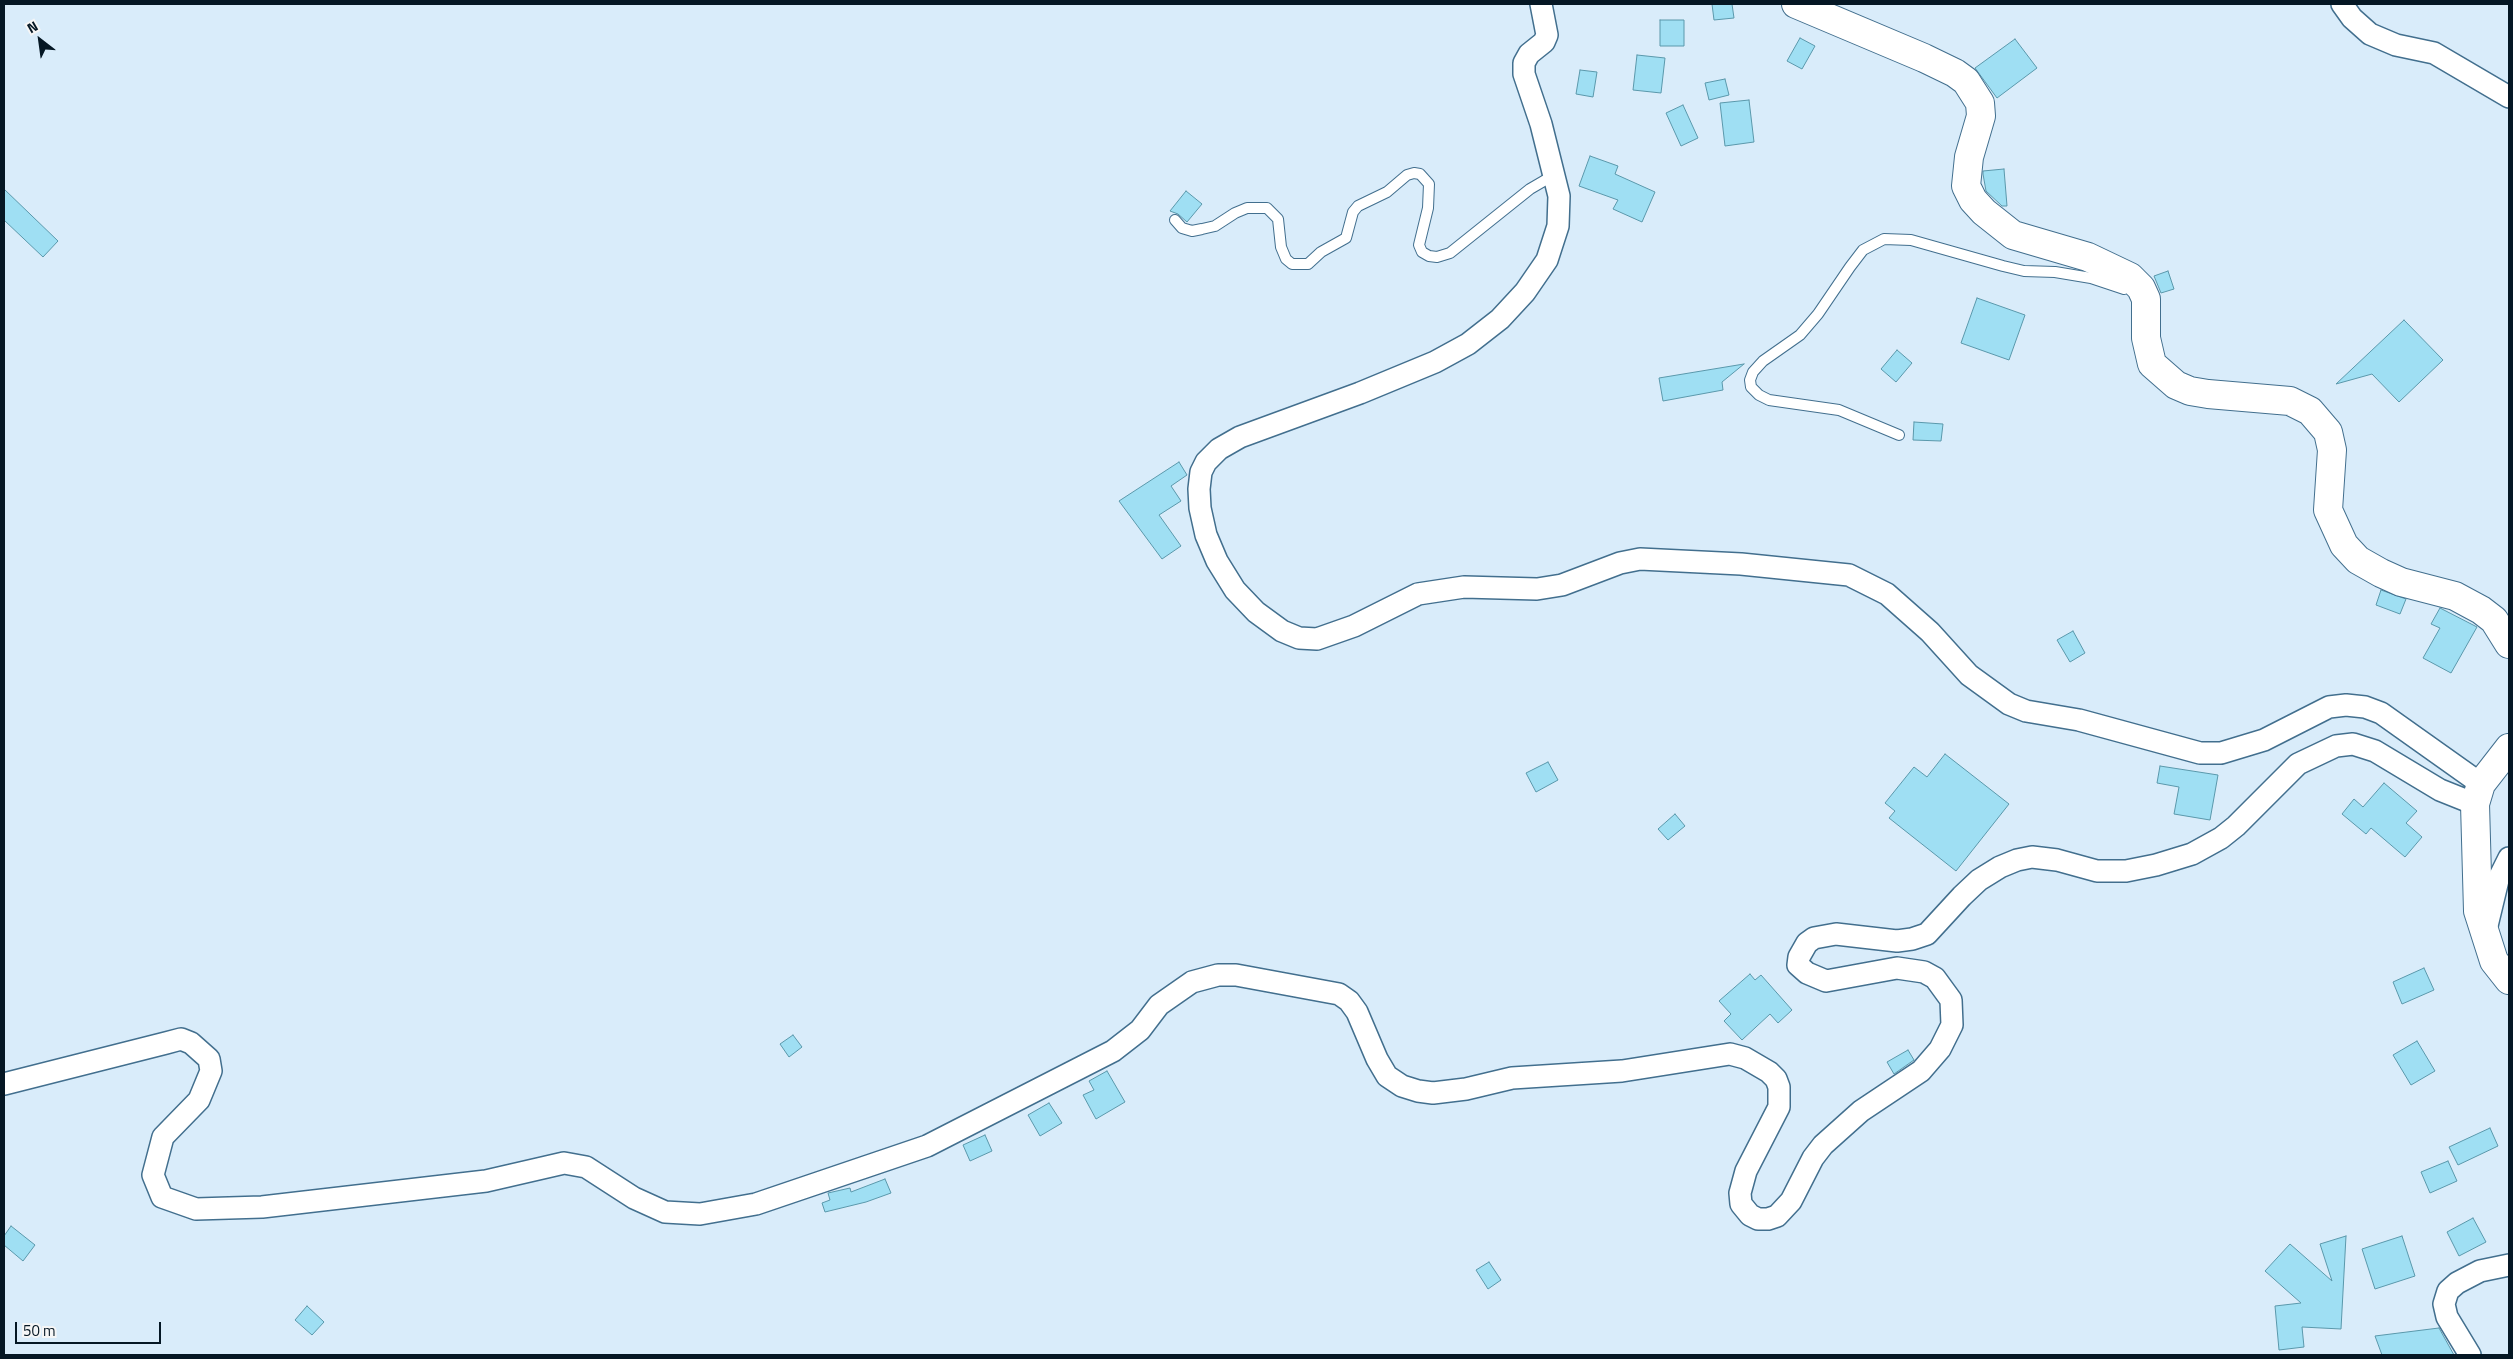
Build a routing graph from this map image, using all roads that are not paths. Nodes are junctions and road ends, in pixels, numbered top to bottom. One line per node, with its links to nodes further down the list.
1 (1541, 4): 5 (street)
2 (1796, 4): 7 (street)
3 (2342, 4): 4 (street)
4 (2509, 97)
5 (1554, 175): 6 (lane); 11 (street)
6 (1175, 220)
7 (2146, 299): 8 (lane); 9 (street)
8 (1899, 435)
9 (2509, 644)
10 (2509, 748): 11 (street)
11 (2478, 794): 13 (street); 15 (street)
12 (2509, 858): 13 (street)
13 (2485, 935): 14 (street)
14 (2509, 980)
15 (4, 1084)
16 (2509, 1265): 17 (street)
17 (2470, 1355)

